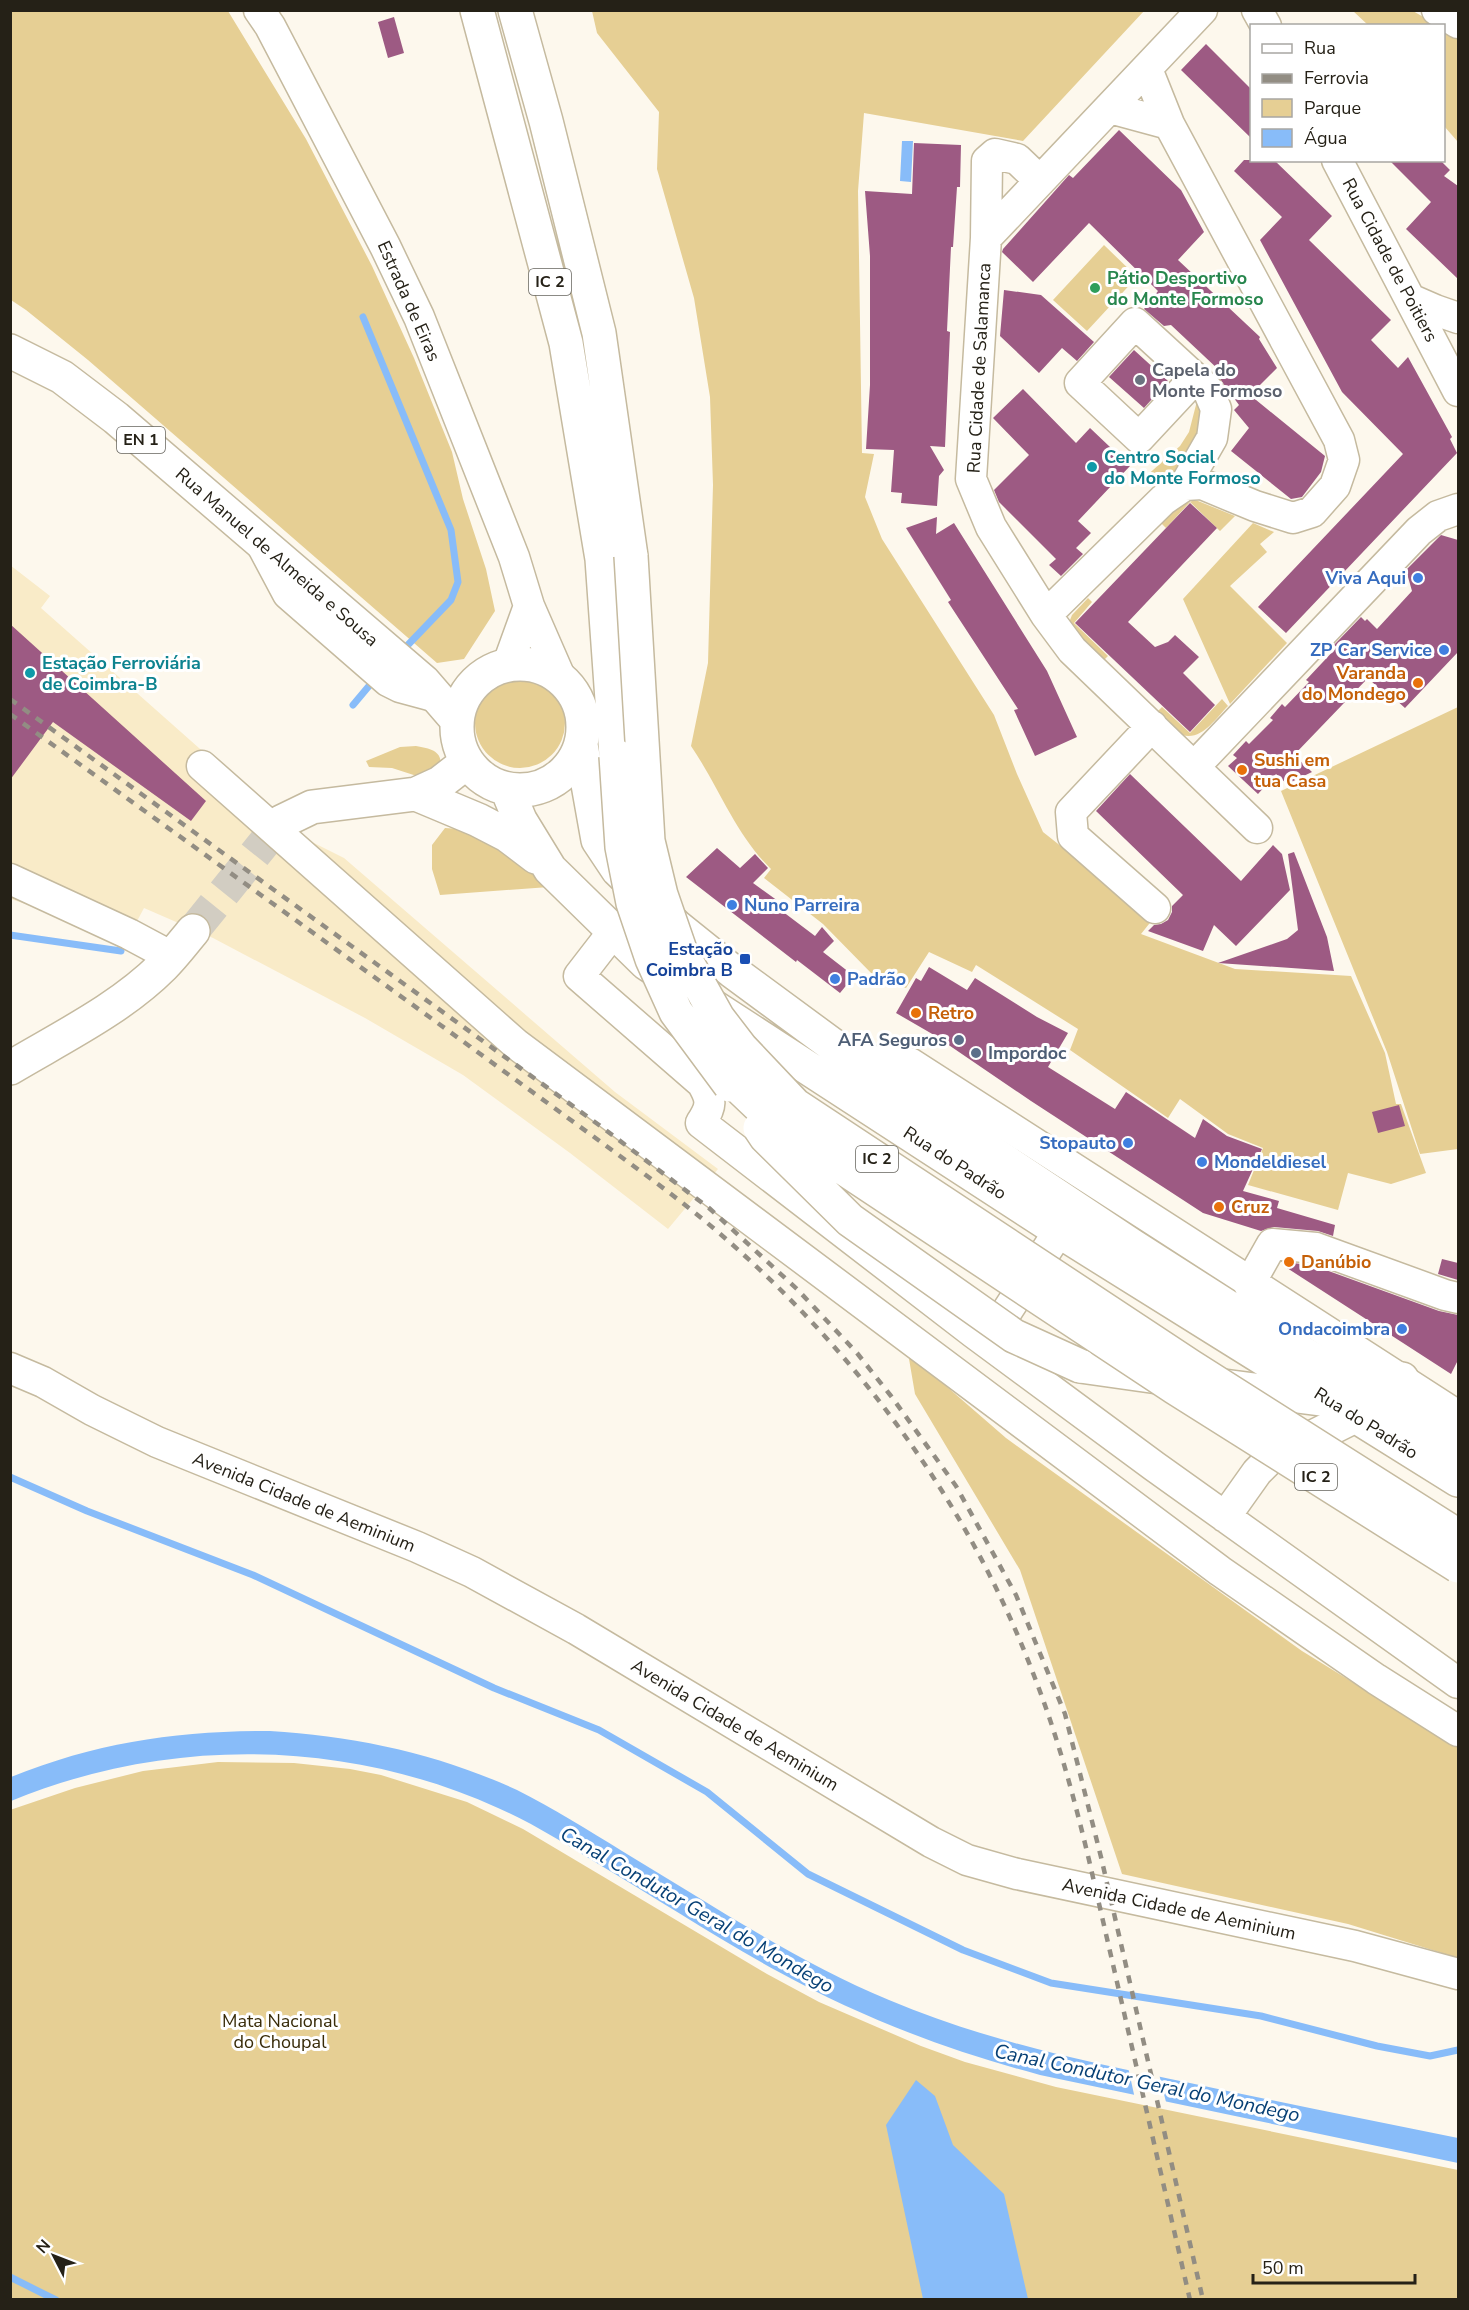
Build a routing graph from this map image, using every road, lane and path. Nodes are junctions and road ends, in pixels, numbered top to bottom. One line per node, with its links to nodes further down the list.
1 (259, 10): 23 (street, Estrada de Eiras)
2 (477, 10): 22 (main road, IC 2)
3 (515, 10): 22 (main road, IC 2)
4 (1202, 10): 9 (street, Rua Cidade de Salamanca)
5 (1257, 10): 8 (street)
6 (1437, 10): 7 (street)
7 (1458, 23)
8 (1265, 24)
9 (1147, 69): 10 (street, Rua Cidade de Salamanca); 11 (street)
10 (1110, 108): 11 (street); 13 (street, Rua Cidade de Salamanca)
11 (1169, 124): 20 (street)
12 (1338, 162): 15 (street, Rua Cidade de Poitiers)
13 (1041, 181): 14 (street, Rua Cidade de Salamanca); 14 (street)
14 (986, 238): 24 (street, Rua Cidade de Salamanca)
15 (1412, 300): 16 (street); 19 (street, Rua Cidade de Poitiers)
16 (1458, 318)
17 (10, 351): 28 (main road, Rua Manuel de Almeida e Sousa / EN 1)
18 (1195, 378): 20 (street)
19 (1456, 379)
20 (1185, 485): 24 (street)
21 (1458, 509): 33 (street)
22 (616, 557): 45 (main road, IC 2, bridge); 62 (main road, IC 2, bridge)
23 (529, 606): 25 (street); 26 (street, Estrada de Eiras)
24 (1046, 615): 29 (street, Rua Cidade de Salamanca)
25 (508, 664): 26 (main road); 27 (main road)
26 (560, 677): 30 (main road, Rua do Padrão)
27 (469, 689): 28 (main road); 28 (main road)
28 (426, 692): 31 (main road)
29 (1152, 726): 33 (street, Rua Cidade de Salamanca); 40 (street)
30 (581, 745): 34 (main road); 44 (main road, Rua do Padrão)
31 (466, 762): 34 (main road); 35 (main road)
32 (202, 766): 66 (street)
33 (1194, 767): 37 (street, Rua Cidade de Salamanca)
34 (500, 787): 35 (main road); 38 (main road, Rua do Padrão)
35 (427, 799): 36 (main road); 38 (main road)
36 (281, 822)
37 (1257, 828)
38 (550, 869): 42 (main road, Rua do Padrão)
39 (10, 879): 43 (street)
40 (1155, 908)
41 (193, 931): 43 (main road)
42 (613, 932): 47 (main road, Rua do Padrão); 50 (street)
43 (172, 957): 46 (main road)
44 (853, 1060): 48 (street); 51 (main road, Rua do Padrão)
45 (717, 1066): 56 (main road, bridge); 64 (main road, IC 2, bridge)
46 (10, 1068)
47 (1059, 1232): 50 (street); 56 (main road, Rua do Padrão)
48 (1250, 1283): 49 (street); 51 (main road); 54 (street)
49 (1458, 1298)
50 (987, 1342): 61 (street)
51 (1286, 1343): 56 (main road, Rua do Padrão)
52 (10, 1352): 55 (street, Avenida Cidade de Aeminium)
53 (10, 1368): 55 (street, Avenida Cidade de Aeminium)
54 (1402, 1379): 56 (main road); 57 (street)
55 (43, 1382): 67 (street, Avenida Cidade de Aeminium)
56 (1337, 1395): 58 (main road); 59 (main road, Rua do Padrão); 60 (main road, Rua do Padrão)
57 (1458, 1416)
58 (1300, 1443): 61 (street); 63 (street)
59 (1458, 1446)
60 (1458, 1480)
61 (1225, 1517): 65 (street)
62 (1458, 1536)
63 (1458, 1544)
64 (1458, 1566)
65 (1458, 1683)
66 (1458, 1731)
67 (1458, 1974)

